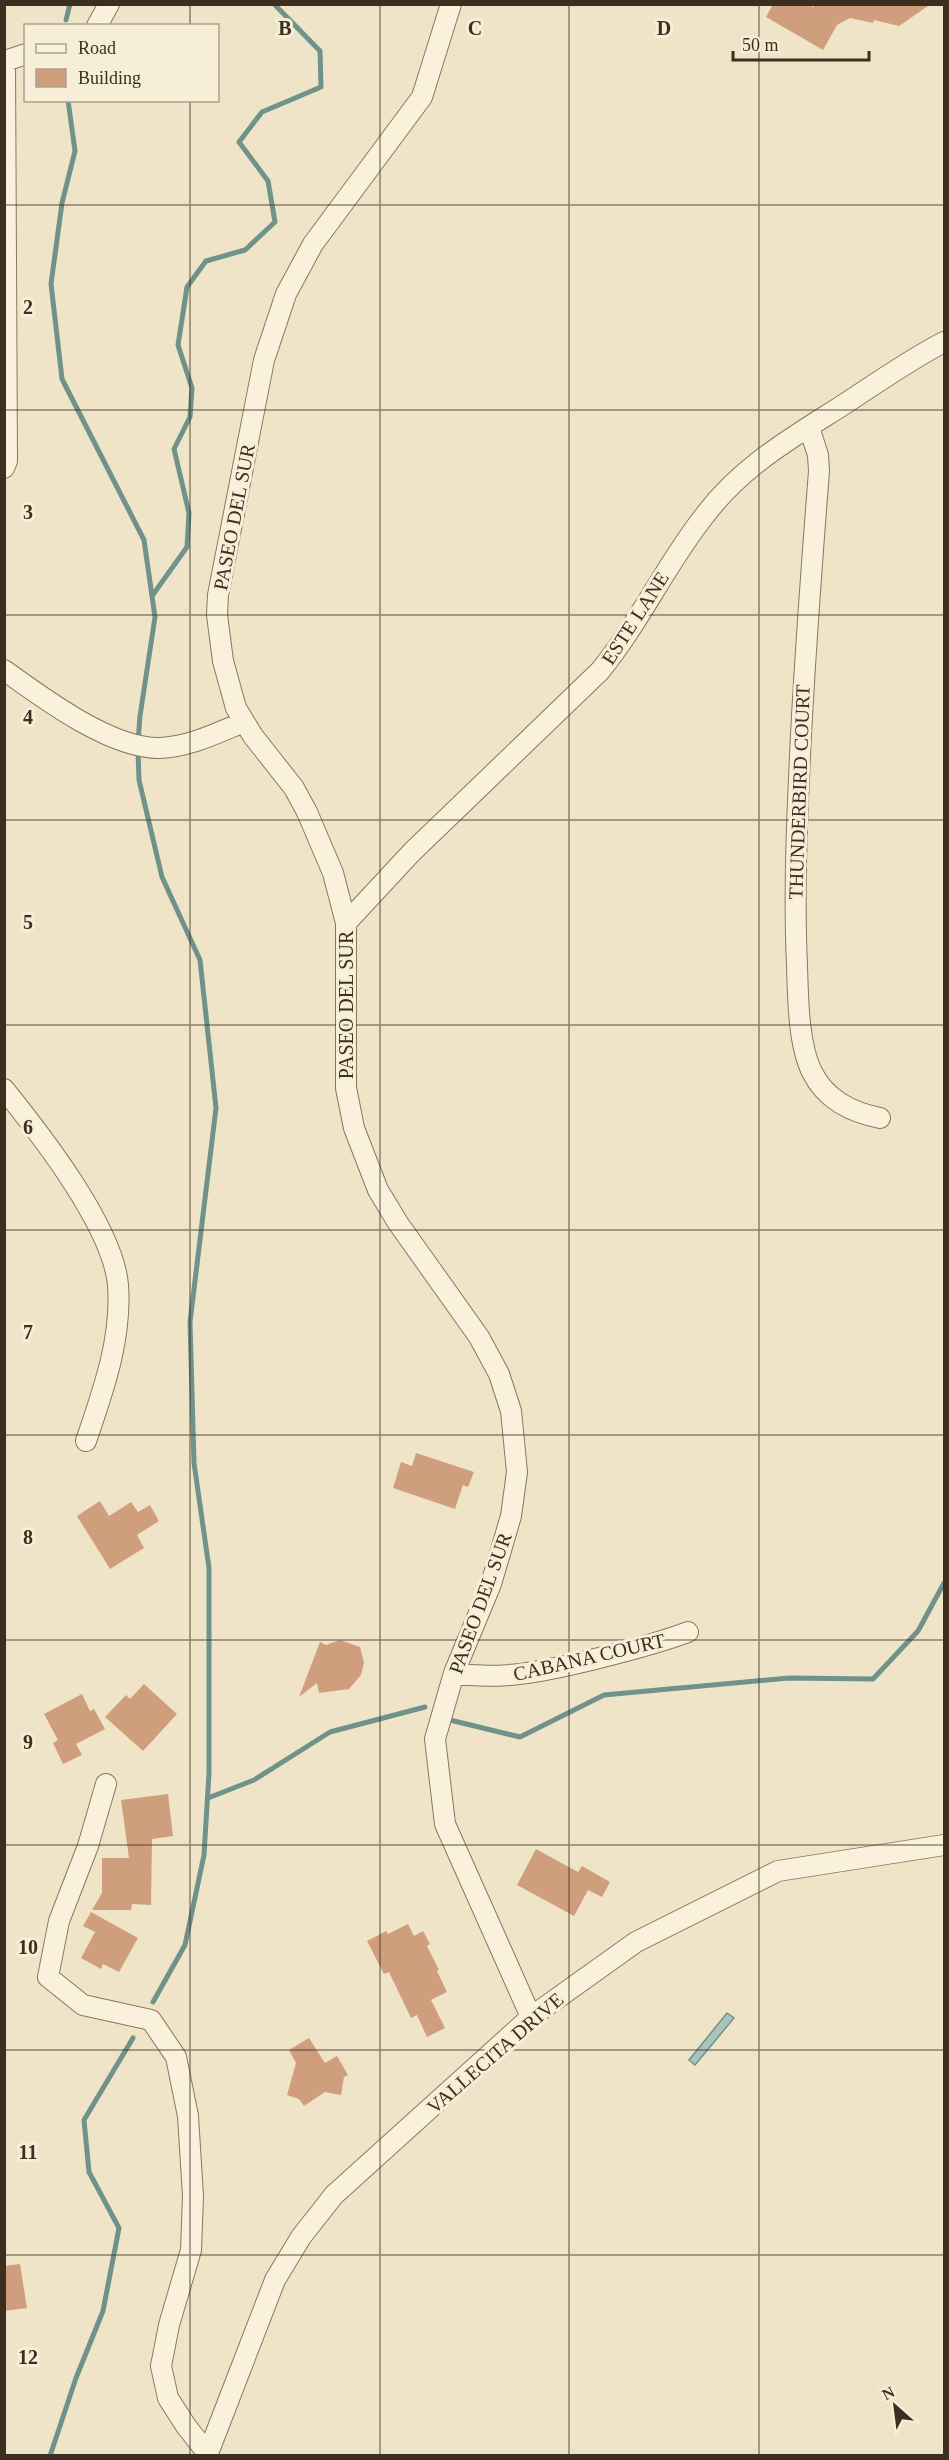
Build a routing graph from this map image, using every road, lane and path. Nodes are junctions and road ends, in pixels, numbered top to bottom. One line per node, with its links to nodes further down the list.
1 (109, 4): 3 (street)
2 (451, 4): 9 (street, PASEO DEL SUR)
3 (98, 24)
4 (24, 55): 7 (street)
5 (945, 342): 6 (street, ESTE LANE)
6 (808, 427): 10 (street, ESTE LANE); 12 (street, THUNDERBIRD COURT)
7 (4, 468)
8 (4, 670): 9 (street)
9 (244, 722): 10 (street, PASEO DEL SUR)
10 (346, 923): 15 (street, PASEO DEL SUR)
11 (4, 1089): 13 (street)
12 (880, 1118)
13 (86, 1441)
14 (688, 1632): 15 (street, CABANA COURT)
15 (454, 1673): 18 (street, PASEO DEL SUR)
16 (106, 1784): 19 (street)
17 (945, 1845): 18 (street, VALLECITA DRIVE)
18 (531, 2017): 19 (street, VALLECITA DRIVE)
19 (208, 2455)

